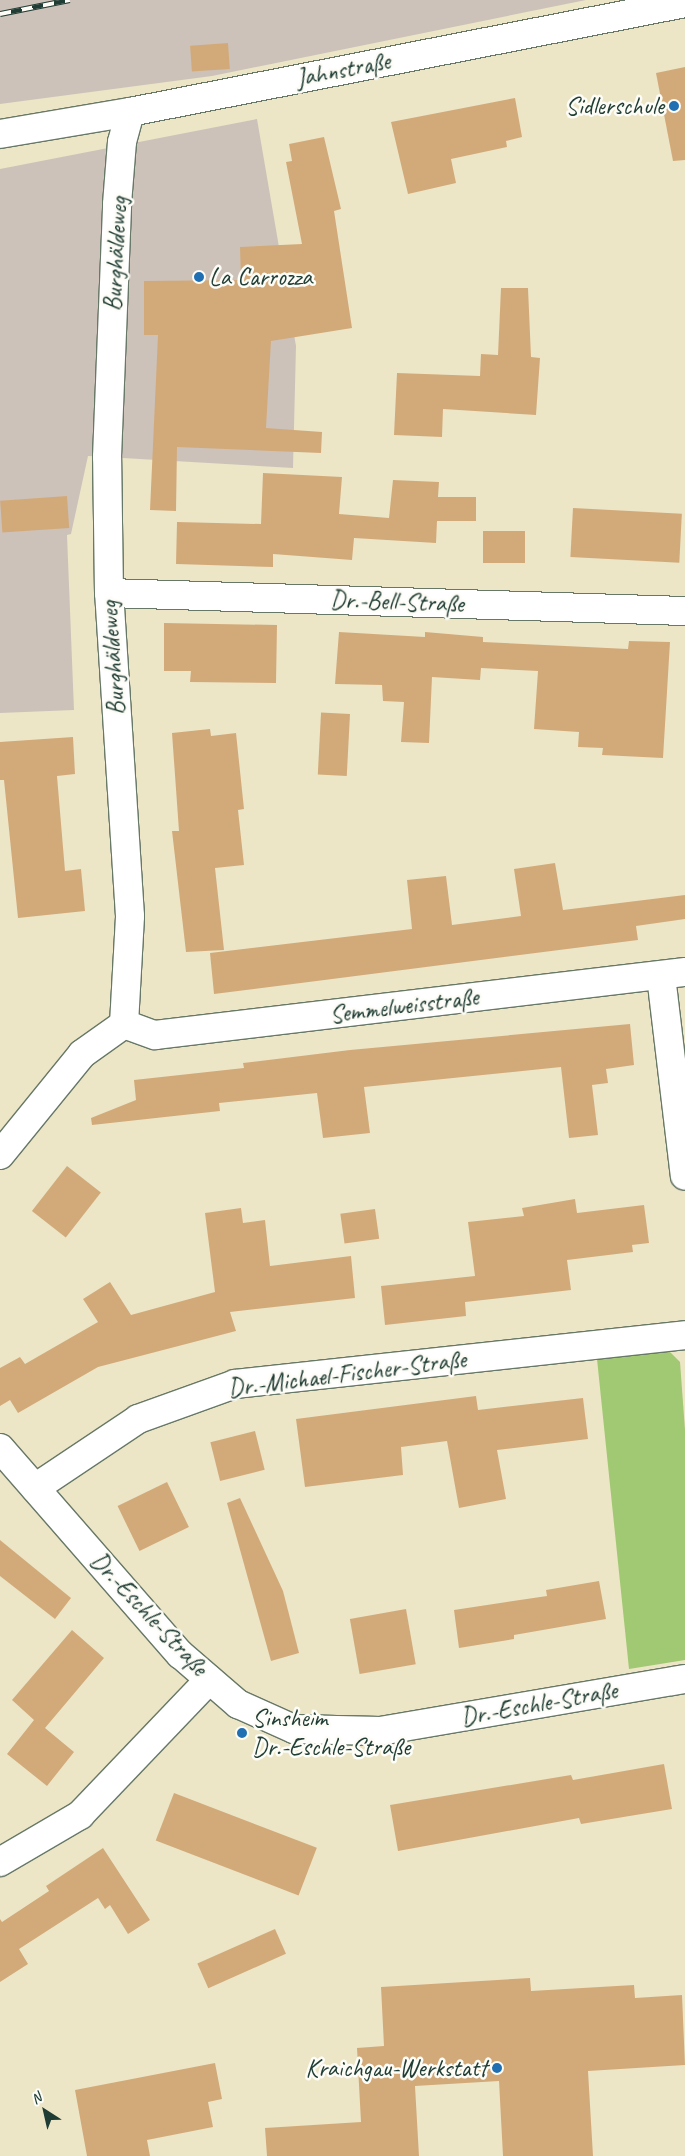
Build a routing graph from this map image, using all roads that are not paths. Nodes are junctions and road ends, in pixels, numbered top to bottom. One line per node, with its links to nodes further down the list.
1 (685, 3): 2 (street, Jahnstraße)
2 (130, 112): 3 (street, Jahnstraße); 4 (street, Burghäldeweg)
3 (0, 134)
4 (109, 593): 5 (street, Dr.-Bell-Straße); 7 (street, Burghäldeweg)
5 (685, 611)
6 (673, 974): 7 (street, Semmelweisstraße); 9 (street)
7 (124, 1024): 8 (street)
8 (0, 1155)
9 (685, 1176)
10 (685, 1335): 12 (street, Dr.-Michael-Fischer-Straße)
11 (0, 1448): 12 (street, Dr.-Eschle-Straße)
12 (35, 1488): 14 (street, Dr.-Eschle-Straße)
13 (685, 1679): 14 (street, Dr.-Eschle-Straße)
14 (209, 1680): 15 (street)
15 (0, 1862)

